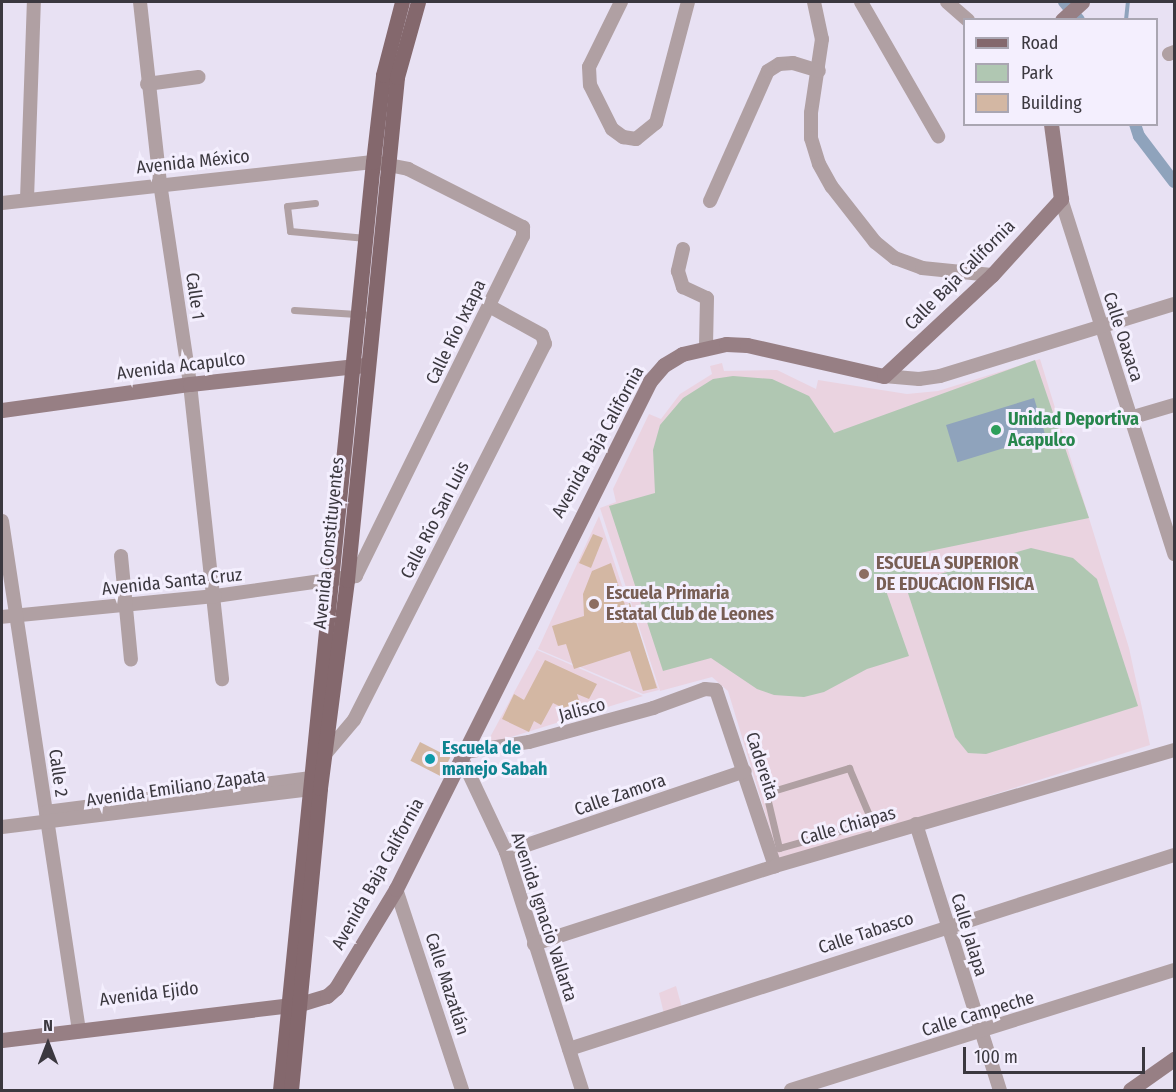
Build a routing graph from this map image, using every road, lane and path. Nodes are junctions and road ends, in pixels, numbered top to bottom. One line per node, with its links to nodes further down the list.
1 (34, 2): 22 (street)
2 (140, 2): 15 (street, Calle 1)
3 (402, 2): 18 (main road, Avenida Constituyentes)
4 (418, 2): 19 (main road, Avenida Constituyentes)
5 (621, 2): 6 (street)
6 (688, 2)
7 (814, 2): 13 (street)
8 (861, 2): 17 (street)
9 (947, 2): 11 (street)
10 (1082, 2): 12 (main road)
11 (966, 18)
12 (1064, 18)
13 (819, 71): 23 (street); 28 (street)
14 (199, 77): 15 (street)
15 (147, 84): 20 (street, Calle 1)
16 (1051, 126): 21 (main road)
17 (938, 136)
18 (373, 162): 19 (street, Avenida México); 20 (street, Avenida México); 26 (main road, Avenida Constituyentes)
19 (390, 164): 26 (main road, Avenida Constituyentes); 30 (street, Calle Río Ixtapa)
20 (160, 183): 22 (street, Avenida México); 37 (street, Calle 1)
21 (1060, 199): 28 (main road, Calle Baja California); 33 (street, Calle Oaxaca)
22 (27, 200): 24 (street, Avenida México)
23 (710, 201)
24 (2, 203)
25 (315, 203): 26 (lane)
26 (373, 239): 32 (main road, Avenida Constituyentes)
27 (683, 249): 34 (street)
28 (992, 275): 36 (main road, Calle Baja California)
29 (1174, 304): 33 (street, Avenida Baja California)
30 (489, 306): 45 (street, Calle Río Ixtapa); 56 (street, Calle Río San Luis)
31 (294, 310): 32 (lane)
32 (365, 314): 35 (main road, Avenida Constituyentes)
33 (1101, 328): 36 (street, Avenida Baja California); 40 (street, Calle Oaxaca)
34 (706, 346): 36 (main road, Avenida Baja California); 54 (main road, Avenida Baja California)
35 (359, 366): 37 (main road, Avenida Acapulco); 45 (main road, Avenida Constituyentes)
36 (884, 376)
37 (190, 384): 39 (main road, Avenida Acapulco); 46 (street, Calle 1)
38 (1174, 405): 40 (street)
39 (2, 410)
40 (1130, 418): 42 (street, Calle Oaxaca)
41 (2, 521): 48 (street, Calle 2)
42 (1169, 521): 43 (street, Calle Oaxaca)
43 (1174, 554)
44 (121, 556): 47 (street)
45 (340, 580): 46 (street, Avenida Santa Cruz); 56 (main road, Avenida Constituyentes)
46 (215, 596): 47 (street, Avenida Santa Cruz); 51 (street, Calle 1)
47 (125, 606): 48 (street, Avenida Santa Cruz); 50 (street)
48 (18, 616): 49 (street, Avenida Santa Cruz); 57 (street, Calle 2)
49 (2, 617)
50 (131, 660)
51 (222, 679)
52 (705, 689): 54 (street, Jalisco); 55 (street, Cadereita)
53 (1174, 750): 59 (street, Calle Chiapas)
54 (464, 756): 62 (street, Avenida Ignacio Vallarta); 65 (main road, Avenida Baja California)
55 (745, 771): 62 (street, Calle Zamora); 64 (street, Cadereita)
56 (315, 776): 57 (street, Avenida Emiliano Zapata); 69 (main road, Avenida Constituyentes)
57 (46, 817): 60 (street, Avenida Emiliano Zapata); 70 (street, Calle 2)
58 (872, 822): 58 (lane); 61 (lane)
59 (916, 825): 61 (street, Calle Chiapas); 66 (street, Calle Jalapa)
60 (2, 827)
61 (876, 836): 64 (street, Calle Chiapas)
62 (506, 852): 67 (street, Avenida Ignacio Vallarta)
63 (1174, 855): 66 (street, Calle Tabasco)
64 (776, 866): 67 (street, Calle Chiapas)
65 (396, 889): 69 (main road, Avenida Baja California); 78 (street, Calle Mazatlán)
66 (948, 925): 72 (street, Calle Jalapa); 74 (street, Calle Tabasco)
67 (534, 944): 74 (street, Avenida Ignacio Vallarta)
68 (1174, 970): 72 (street, Calle Campeche)
69 (295, 1000): 70 (main road, Avenida Ejido); 76 (main road, Avenida Constituyentes); 77 (main road, Avenida Constituyentes)
70 (79, 1027): 71 (main road, Avenida Ejido); 73 (main road, Avenida Ejido)
71 (2, 1031)
72 (981, 1032): 80 (street, Calle Campeche); 81 (street, Calle Jalapa)
73 (2, 1040)
74 (569, 1049): 79 (street, Avenida Ignacio Vallarta)
75 (1174, 1059): 82 (main road)
76 (280, 1090)
77 (291, 1090)
78 (462, 1090)
79 (582, 1090)
80 (791, 1090)
81 (1000, 1090)
82 (1130, 1090)

